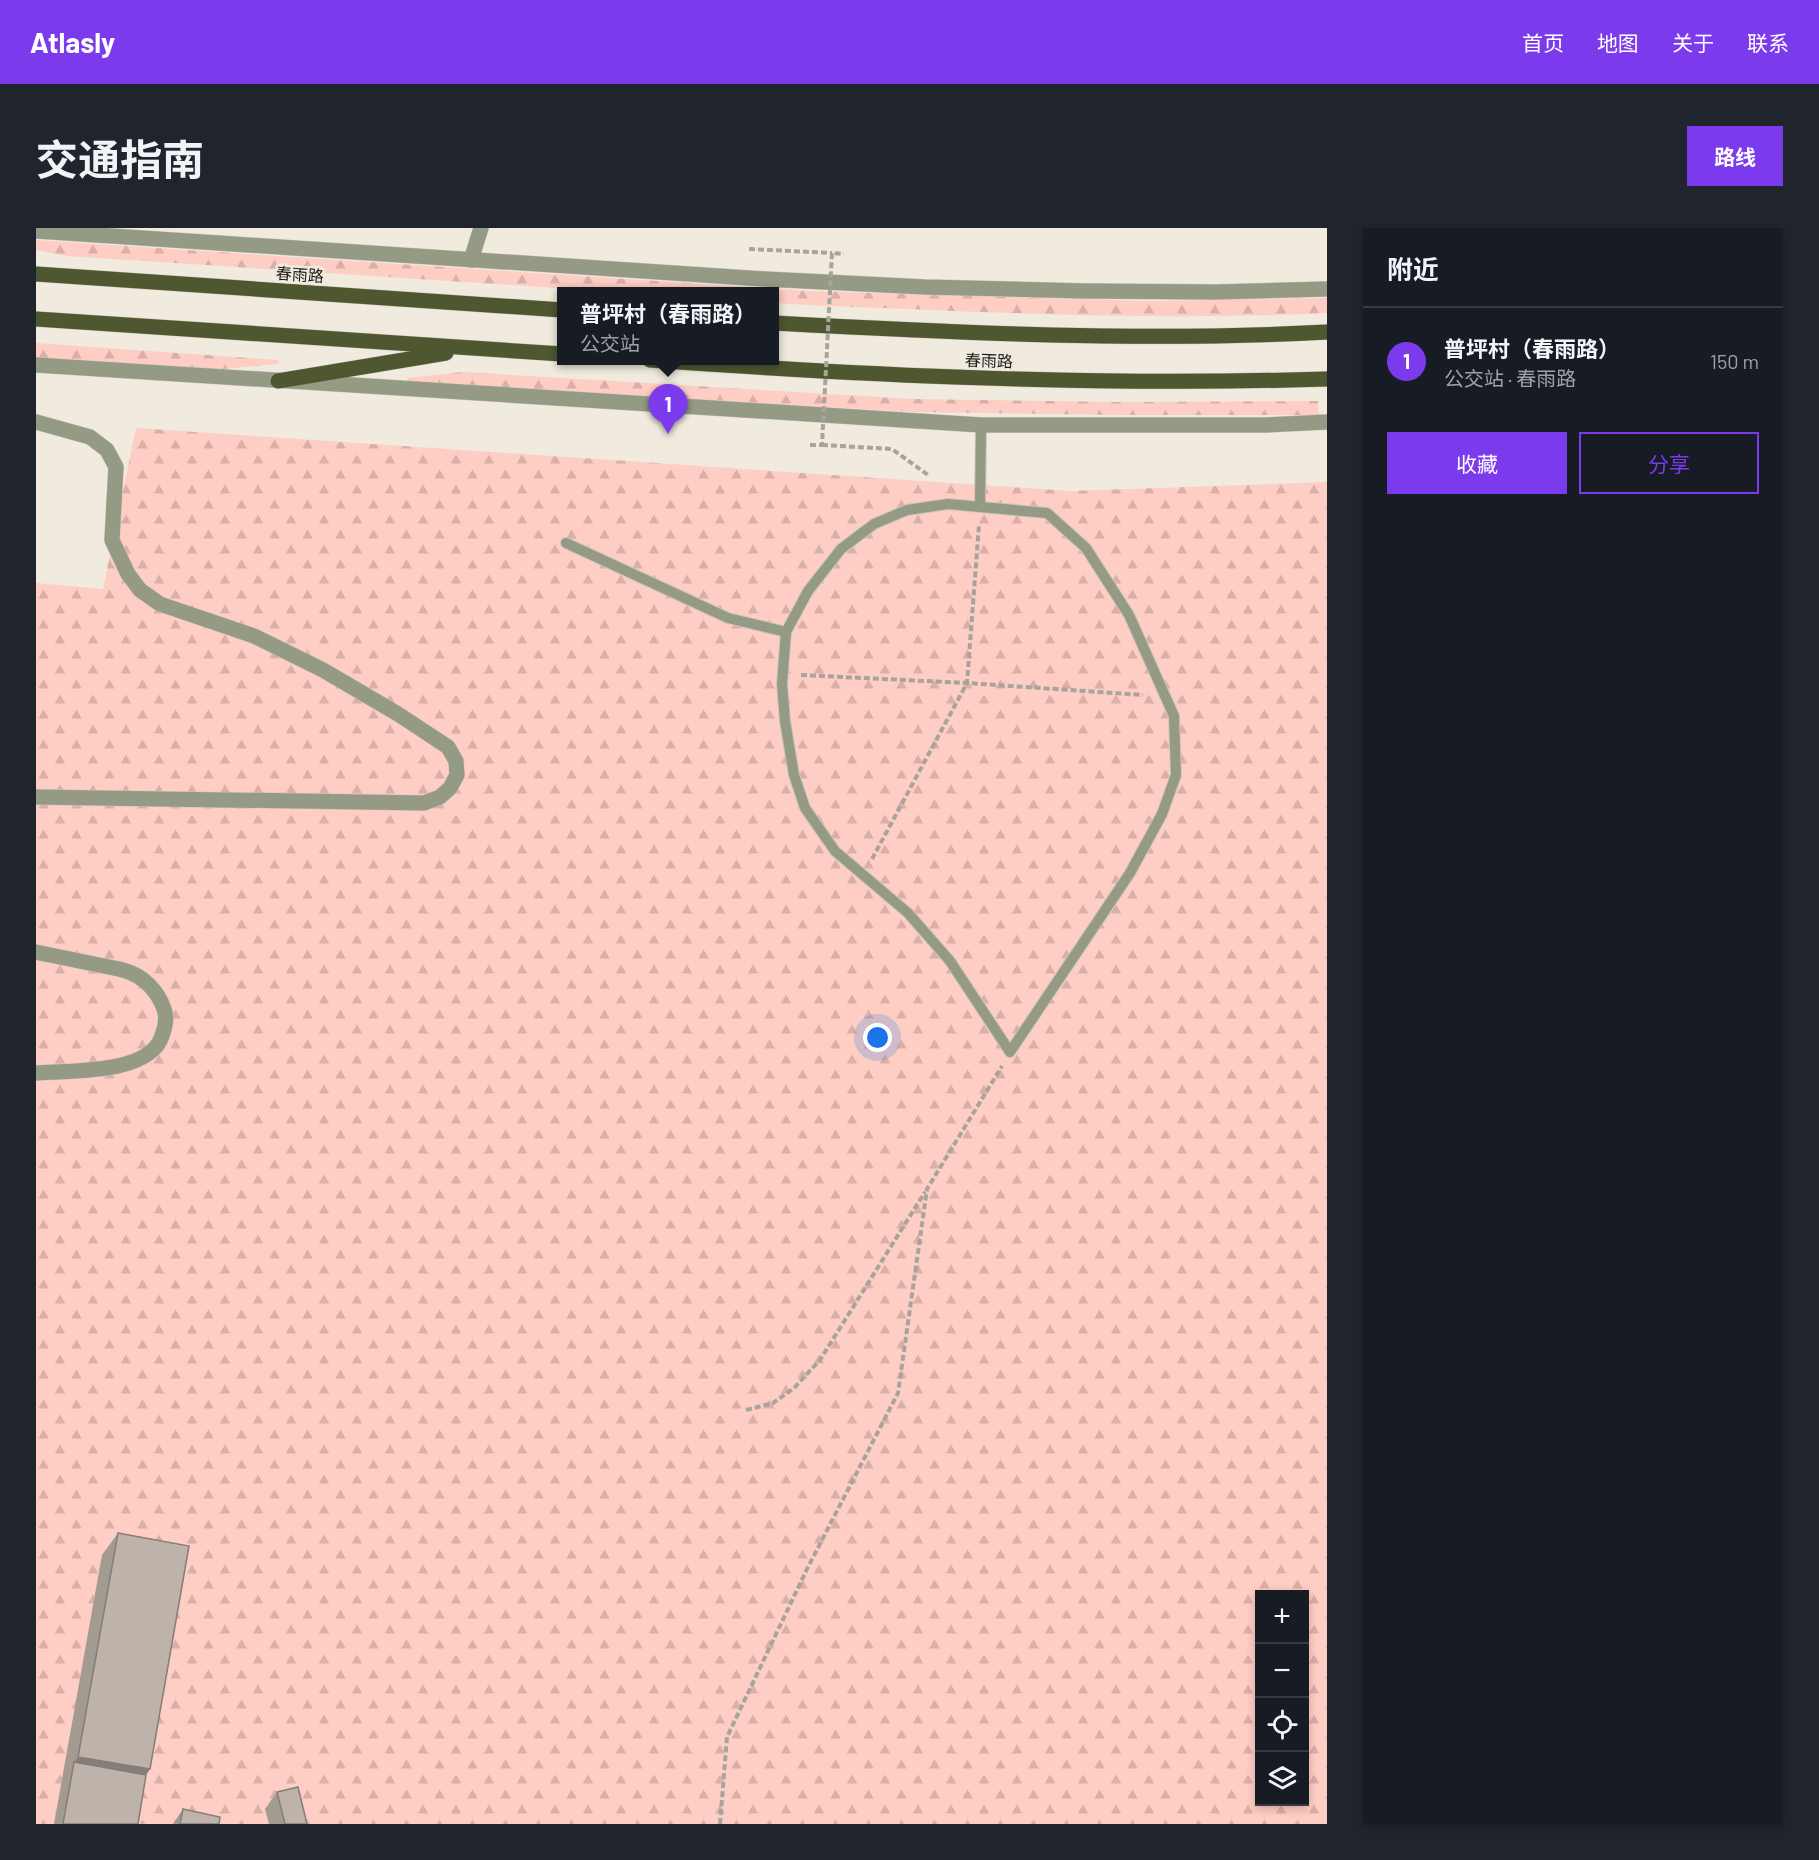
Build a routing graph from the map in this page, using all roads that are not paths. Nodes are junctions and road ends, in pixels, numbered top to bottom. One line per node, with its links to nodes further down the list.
1 (481, 228): 3 (street)
2 (36, 231): 3 (street)
3 (471, 260): 7 (street)
4 (36, 270): 6 (main road)
5 (36, 274): 6 (main road, 春雨路)
6 (60, 276): 8 (main road, 春雨路)
7 (1327, 289)
8 (557, 310)
9 (36, 319): 12 (main road)
10 (779, 323): 11 (main road, 春雨路)
11 (1327, 332)
12 (474, 348): 13 (main road); 17 (main road)
13 (557, 354)
14 (36, 365): 17 (street)
15 (731, 365): 16 (main road, 春雨路)
16 (1327, 379)
17 (278, 381): 20 (street)
18 (36, 422): 24 (street)
19 (1327, 422): 20 (street)
20 (981, 425): 21 (lane)
21 (980, 506): 23 (lane); 23 (lane)
22 (566, 543): 23 (lane)
23 (786, 632)
24 (36, 797)
25 (36, 952): 26 (street)
26 (36, 1073)

